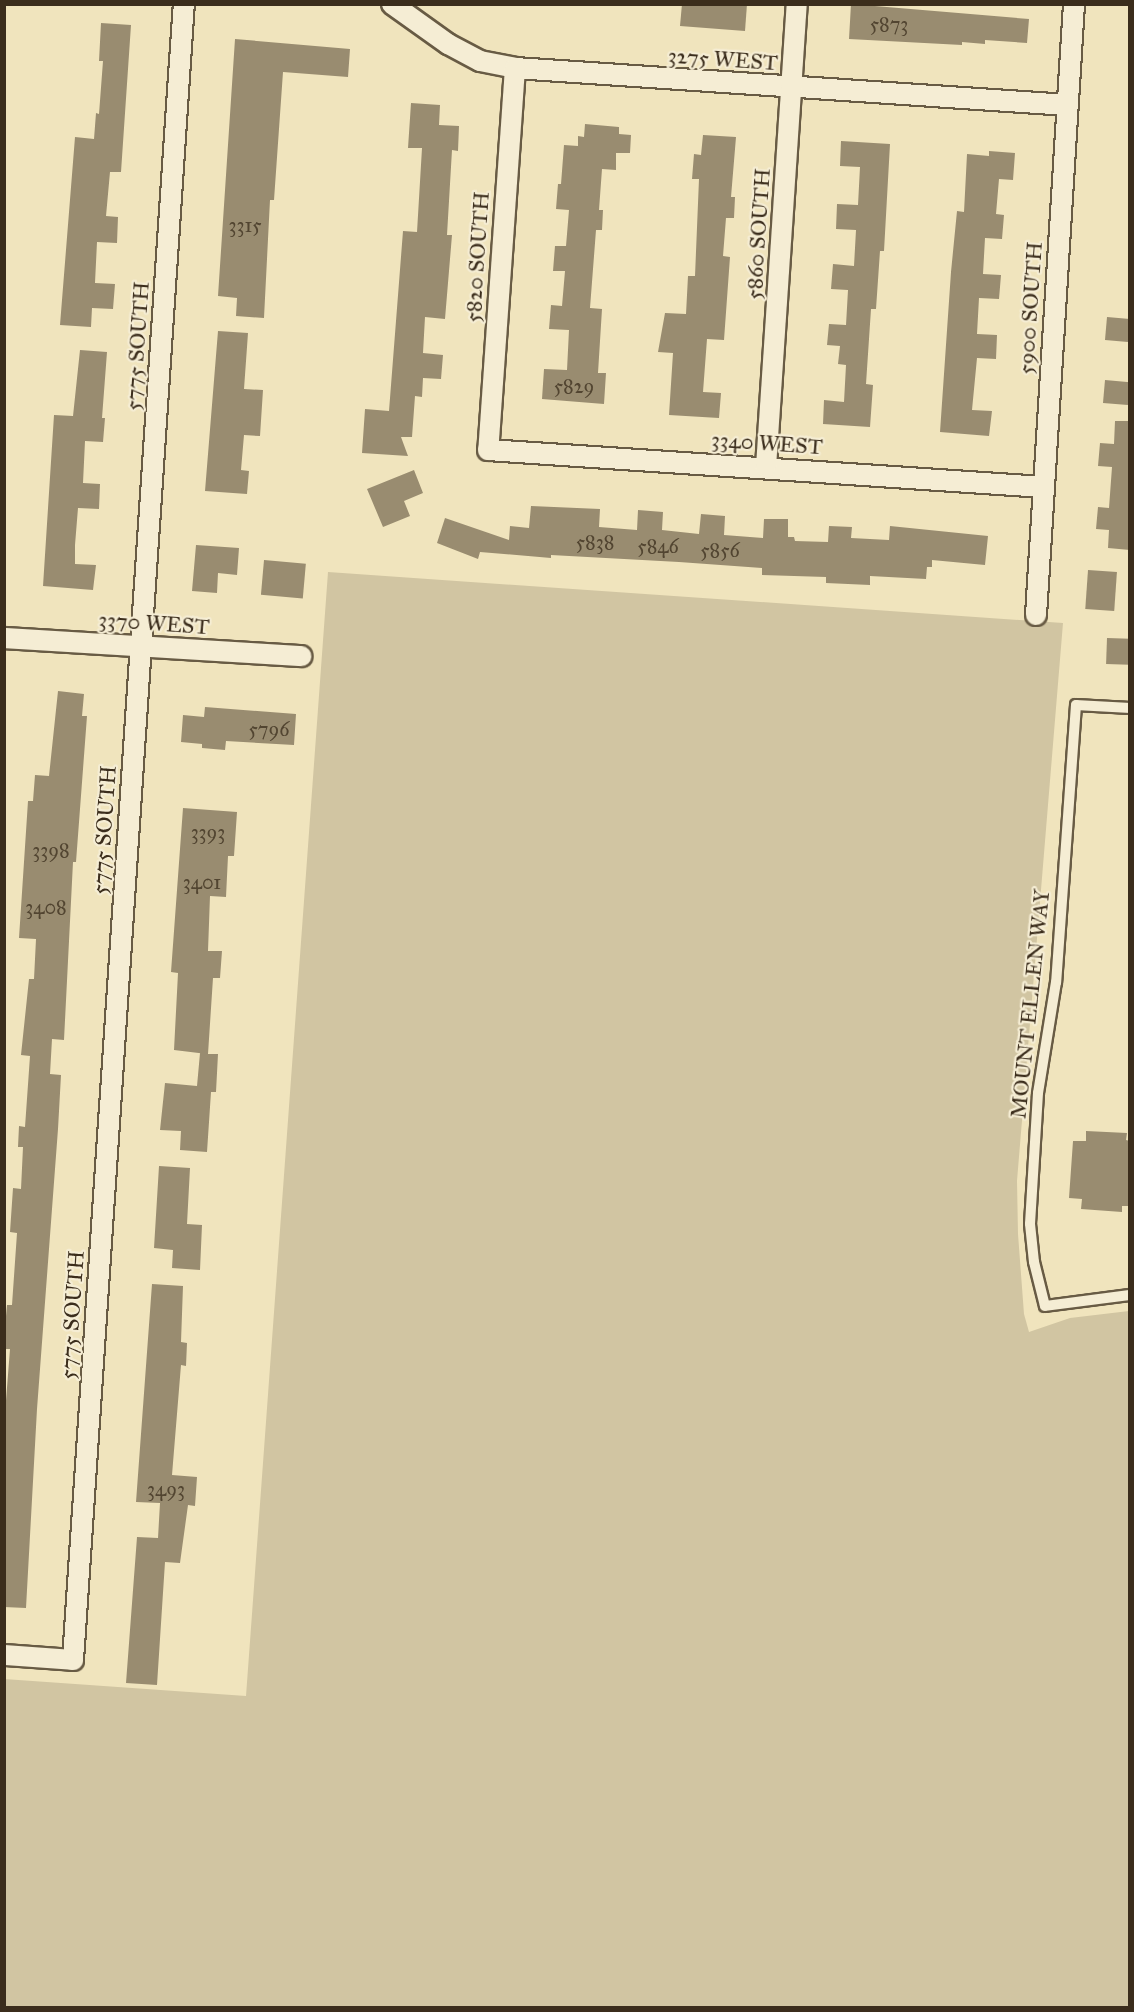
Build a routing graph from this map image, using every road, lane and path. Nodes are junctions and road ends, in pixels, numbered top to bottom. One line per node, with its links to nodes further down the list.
1 (184, 4): 14 (street, 5775 SOUTH)
2 (392, 4): 5 (street, 3275 WEST)
3 (797, 4): 7 (street, 5860 SOUTH)
4 (1074, 4): 8 (street, 5900 SOUTH)
5 (419, 11): 6 (street, 3275 WEST)
6 (515, 68): 7 (street, 3275 WEST); 9 (street, 5820 SOUTH)
7 (791, 88): 8 (street, 3275 WEST); 10 (street, 5860 SOUTH)
8 (1068, 105): 11 (street, 5900 SOUTH)
9 (488, 450): 10 (street, 3340 WEST)
10 (766, 467): 11 (street, 3340 WEST)
11 (1043, 487): 12 (street, 5900 SOUTH)
12 (1036, 615)
13 (4, 638): 14 (street, 3370 WEST)
14 (140, 646): 15 (street, 3370 WEST); 18 (street, 5775 SOUTH)
15 (301, 656)
16 (1130, 708): 17 (lane, MOUNT ELLEN WAY)
17 (1130, 1295)
18 (4, 1655)

